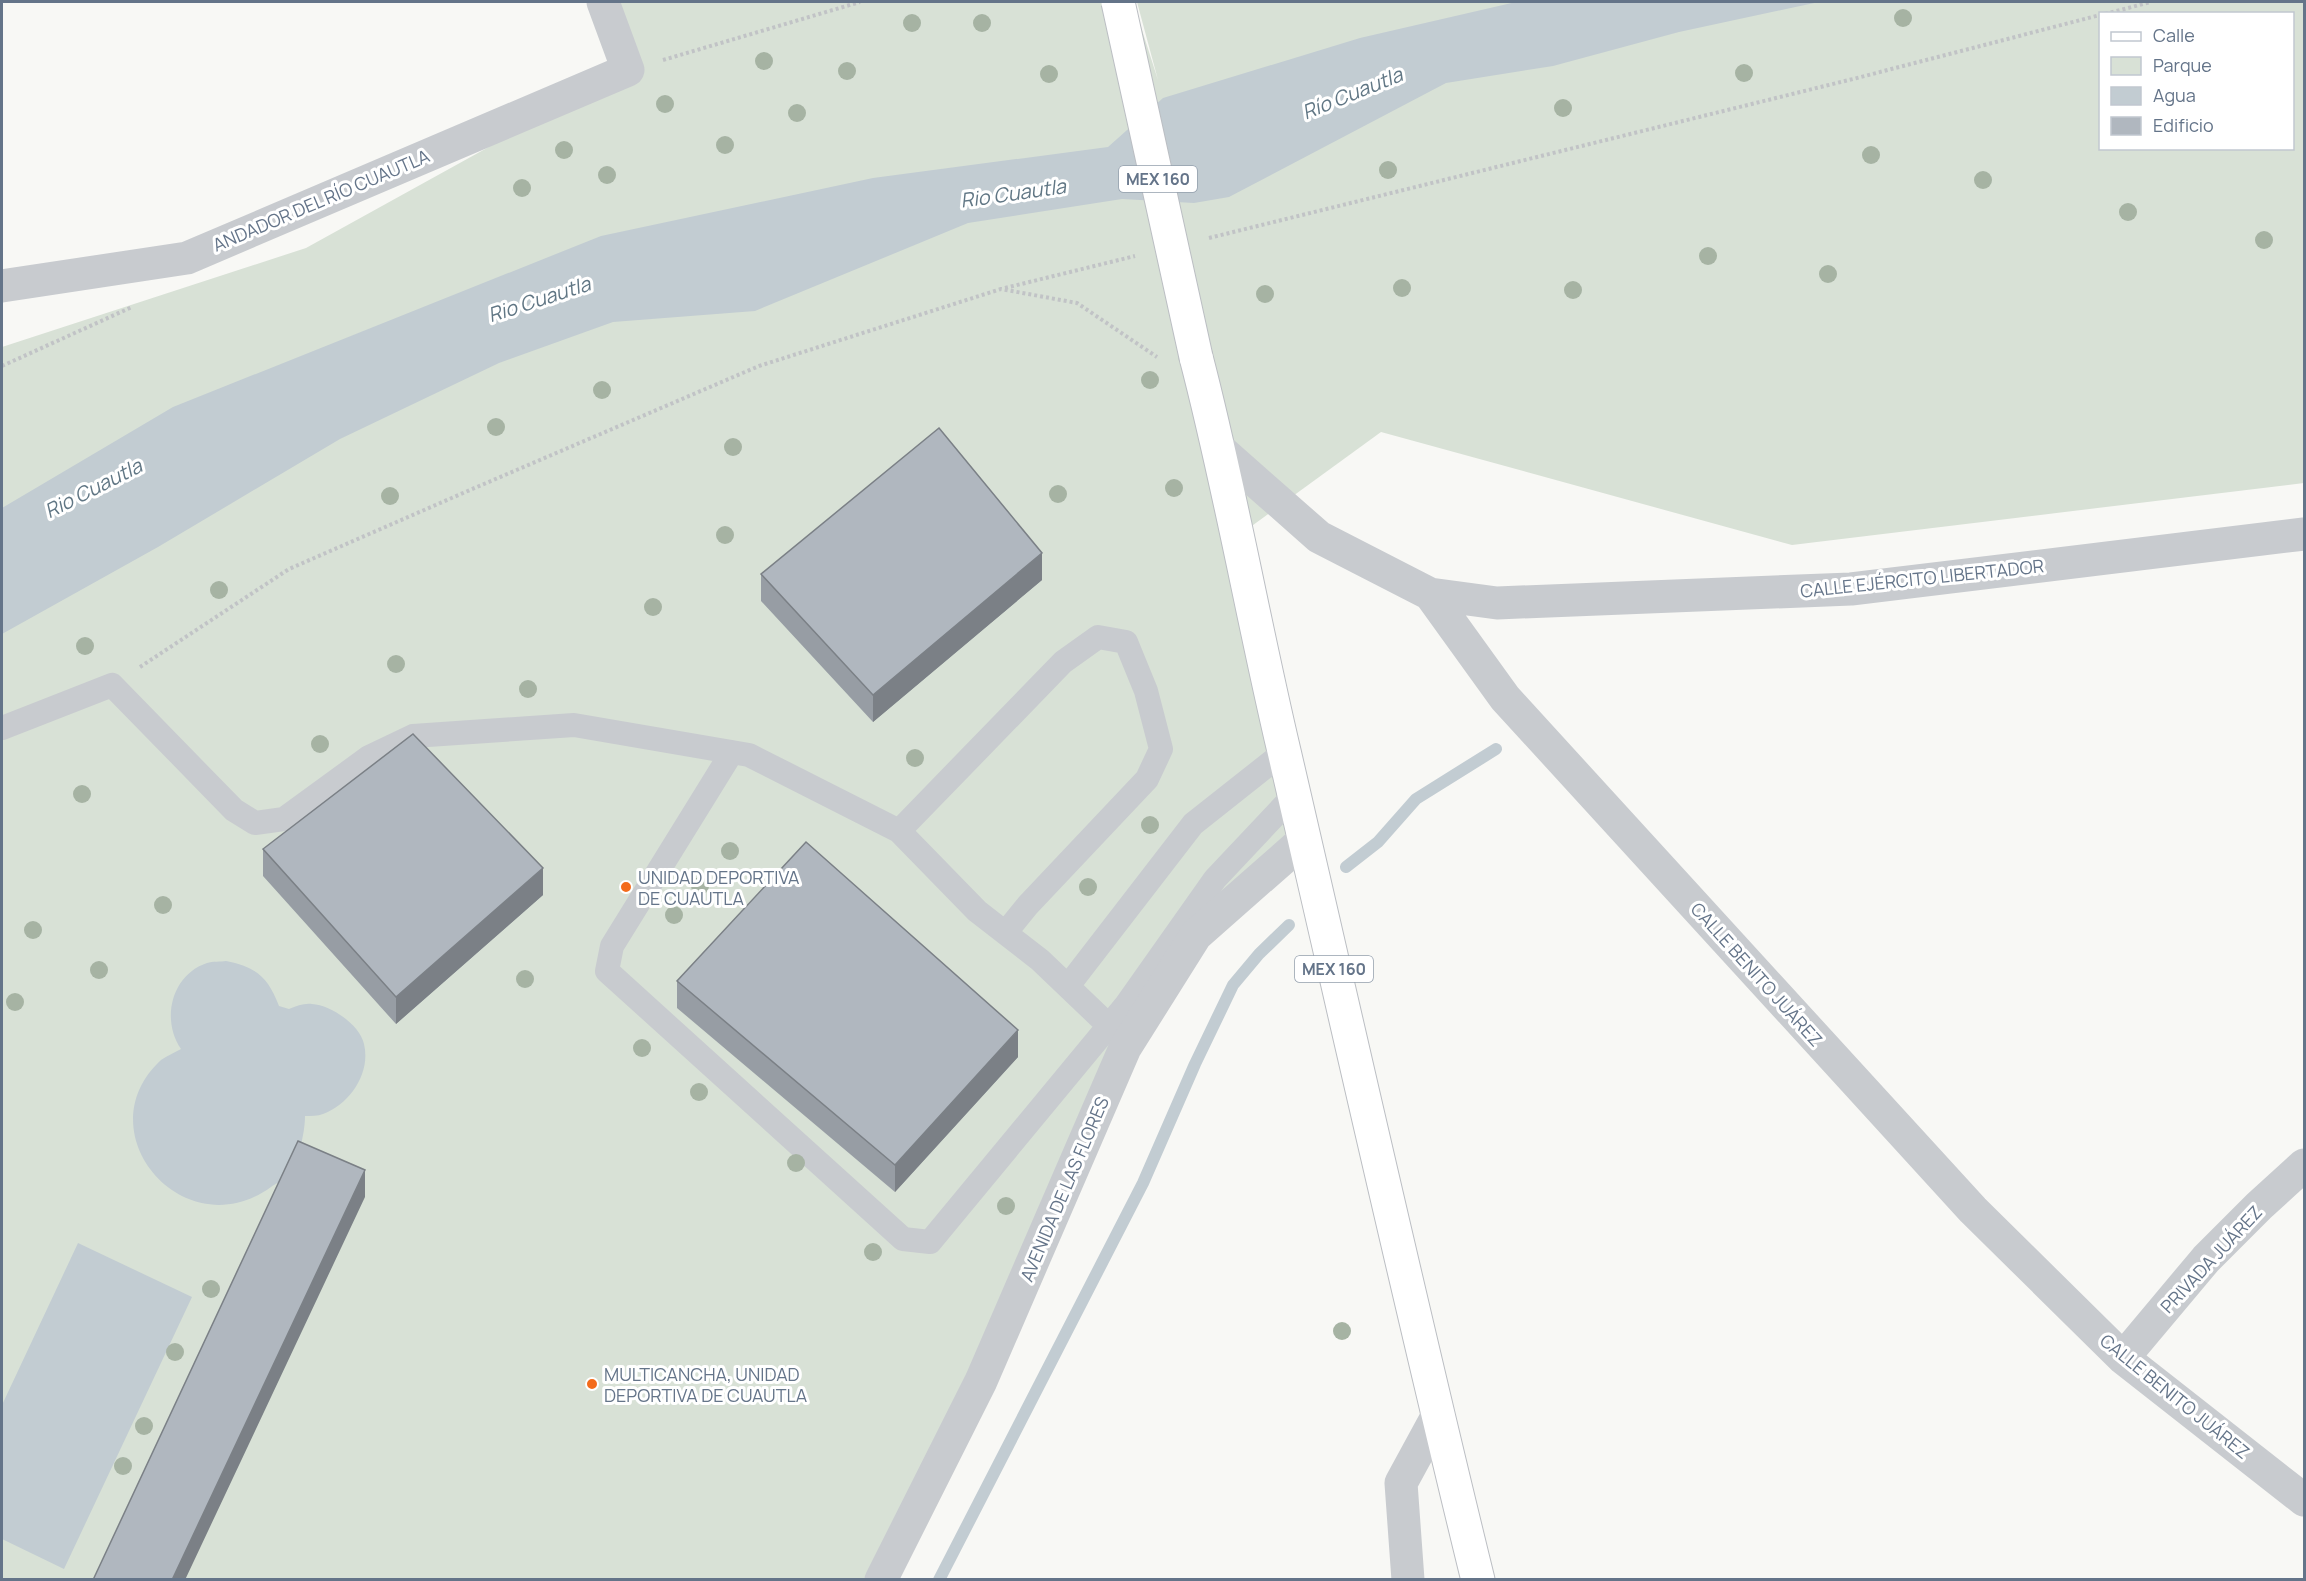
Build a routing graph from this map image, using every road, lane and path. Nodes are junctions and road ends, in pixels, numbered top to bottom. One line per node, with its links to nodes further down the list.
1 (603, 2): 7 (street)
2 (860, 2): 7 (path)
3 (1118, 2): 12 (main road, MEX 160, bridge)
4 (2151, 2): 5 (path)
5 (2111, 12)
6 (2099, 15): 8 (path)
7 (628, 70): 10 (street, ANDADOR DEL RÍO CUAUTLA)
8 (1209, 238)
9 (1139, 255): 11 (path)
10 (2, 286)
11 (1001, 289): 12 (path); 16 (path)
12 (1181, 361): 13 (main road, MEX 160)
13 (1219, 449): 15 (street, CALLE BENITO JUÁREZ); 19 (main road, MEX 160)
14 (2304, 534): 15 (street, CALLE EJÉRCITO LIBERTADOR)
15 (1430, 594): 27 (street, CALLE BENITO JUÁREZ)
16 (112, 685): 17 (lane); 18 (lane)
17 (2, 728)
18 (732, 752): 21 (lane); 25 (lane)
19 (1284, 752): 20 (main road, MEX 160); 24 (lane)
20 (1295, 794): 22 (main road, MEX 160); 25 (lane)
21 (899, 831): 23 (lane); 23 (lane)
22 (1304, 840): 28 (main road, MEX 160); 30 (street, AVENIDA DE LAS FLORES)
23 (1006, 932): 24 (lane)
24 (1068, 986): 25 (lane)
25 (1108, 1025)
26 (2304, 1165): 27 (street, PRIVADA JUÁREZ)
27 (2123, 1359): 29 (street, CALLE BENITO JUÁREZ)
28 (1438, 1415): 31 (street); 32 (main road, MEX 160)
29 (2304, 1500)
30 (880, 1580)
31 (1408, 1580)
32 (1478, 1580)

